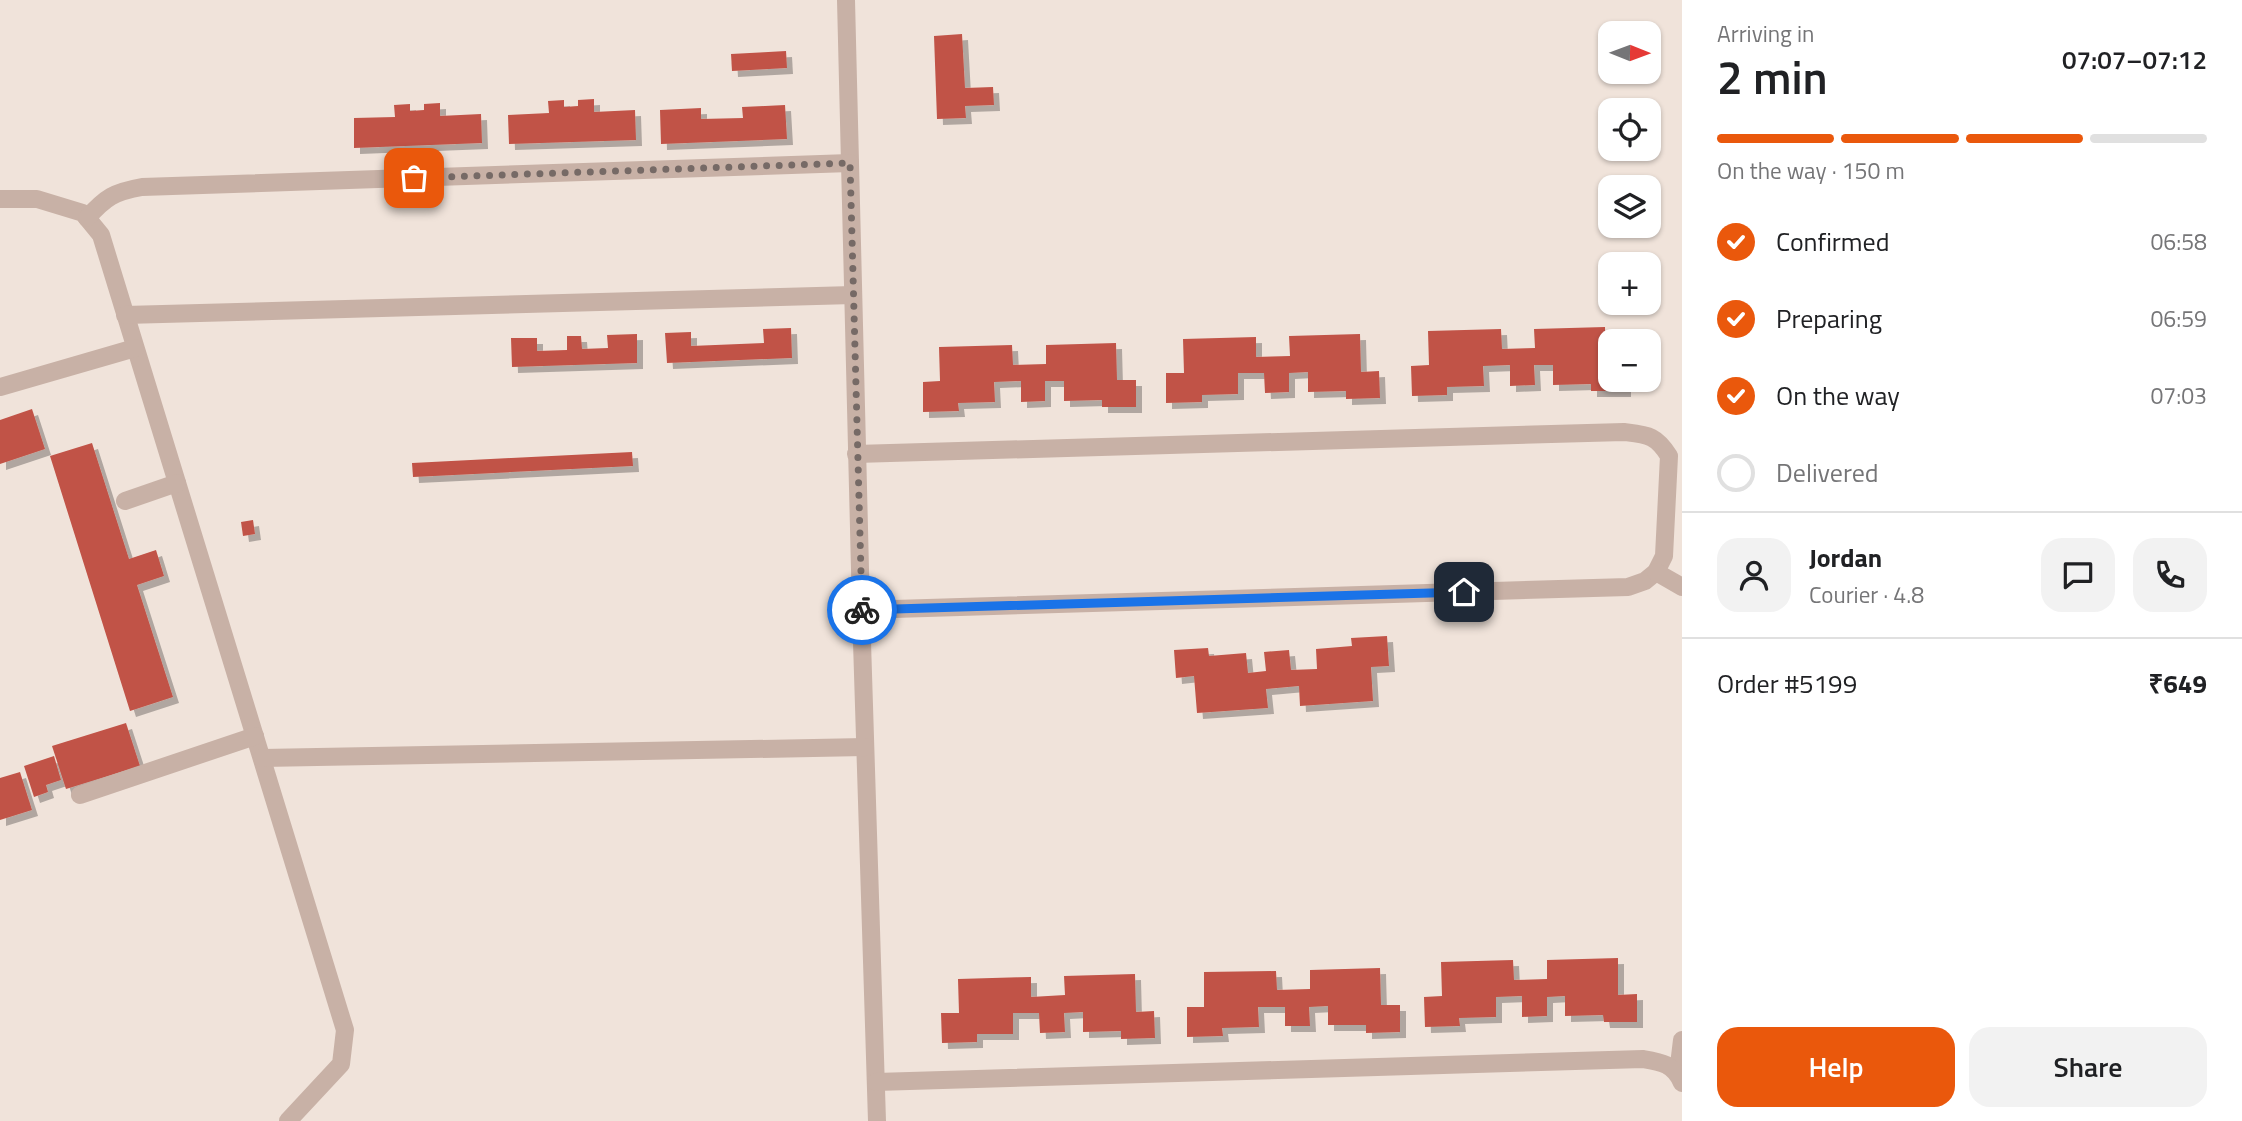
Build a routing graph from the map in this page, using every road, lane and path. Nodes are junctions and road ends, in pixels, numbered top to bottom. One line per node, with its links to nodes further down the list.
1 (846, 0): 2 (lane)
2 (850, 163): 4 (lane); 5 (lane)
3 (0, 198): 4 (lane)
4 (87, 218): 6 (lane)
5 (853, 295): 6 (lane); 9 (lane)
6 (125, 315): 7 (lane)
7 (135, 348): 8 (lane); 11 (lane)
8 (0, 387)
9 (856, 454): 10 (lane); 15 (lane)
10 (1676, 454): 13 (lane)
11 (177, 483): 12 (lane); 16 (lane)
12 (125, 501)
13 (1656, 572): 14 (lane); 15 (lane)
14 (1682, 587)
15 (861, 610): 17 (lane)
16 (255, 736): 18 (lane); 19 (lane)
17 (864, 747): 18 (lane); 22 (lane)
18 (262, 758): 23 (lane)
19 (80, 795)
20 (1682, 1040): 21 (lane)
21 (1680, 1078): 22 (lane)
22 (876, 1082): 24 (lane)
23 (288, 1121)
24 (877, 1121)

